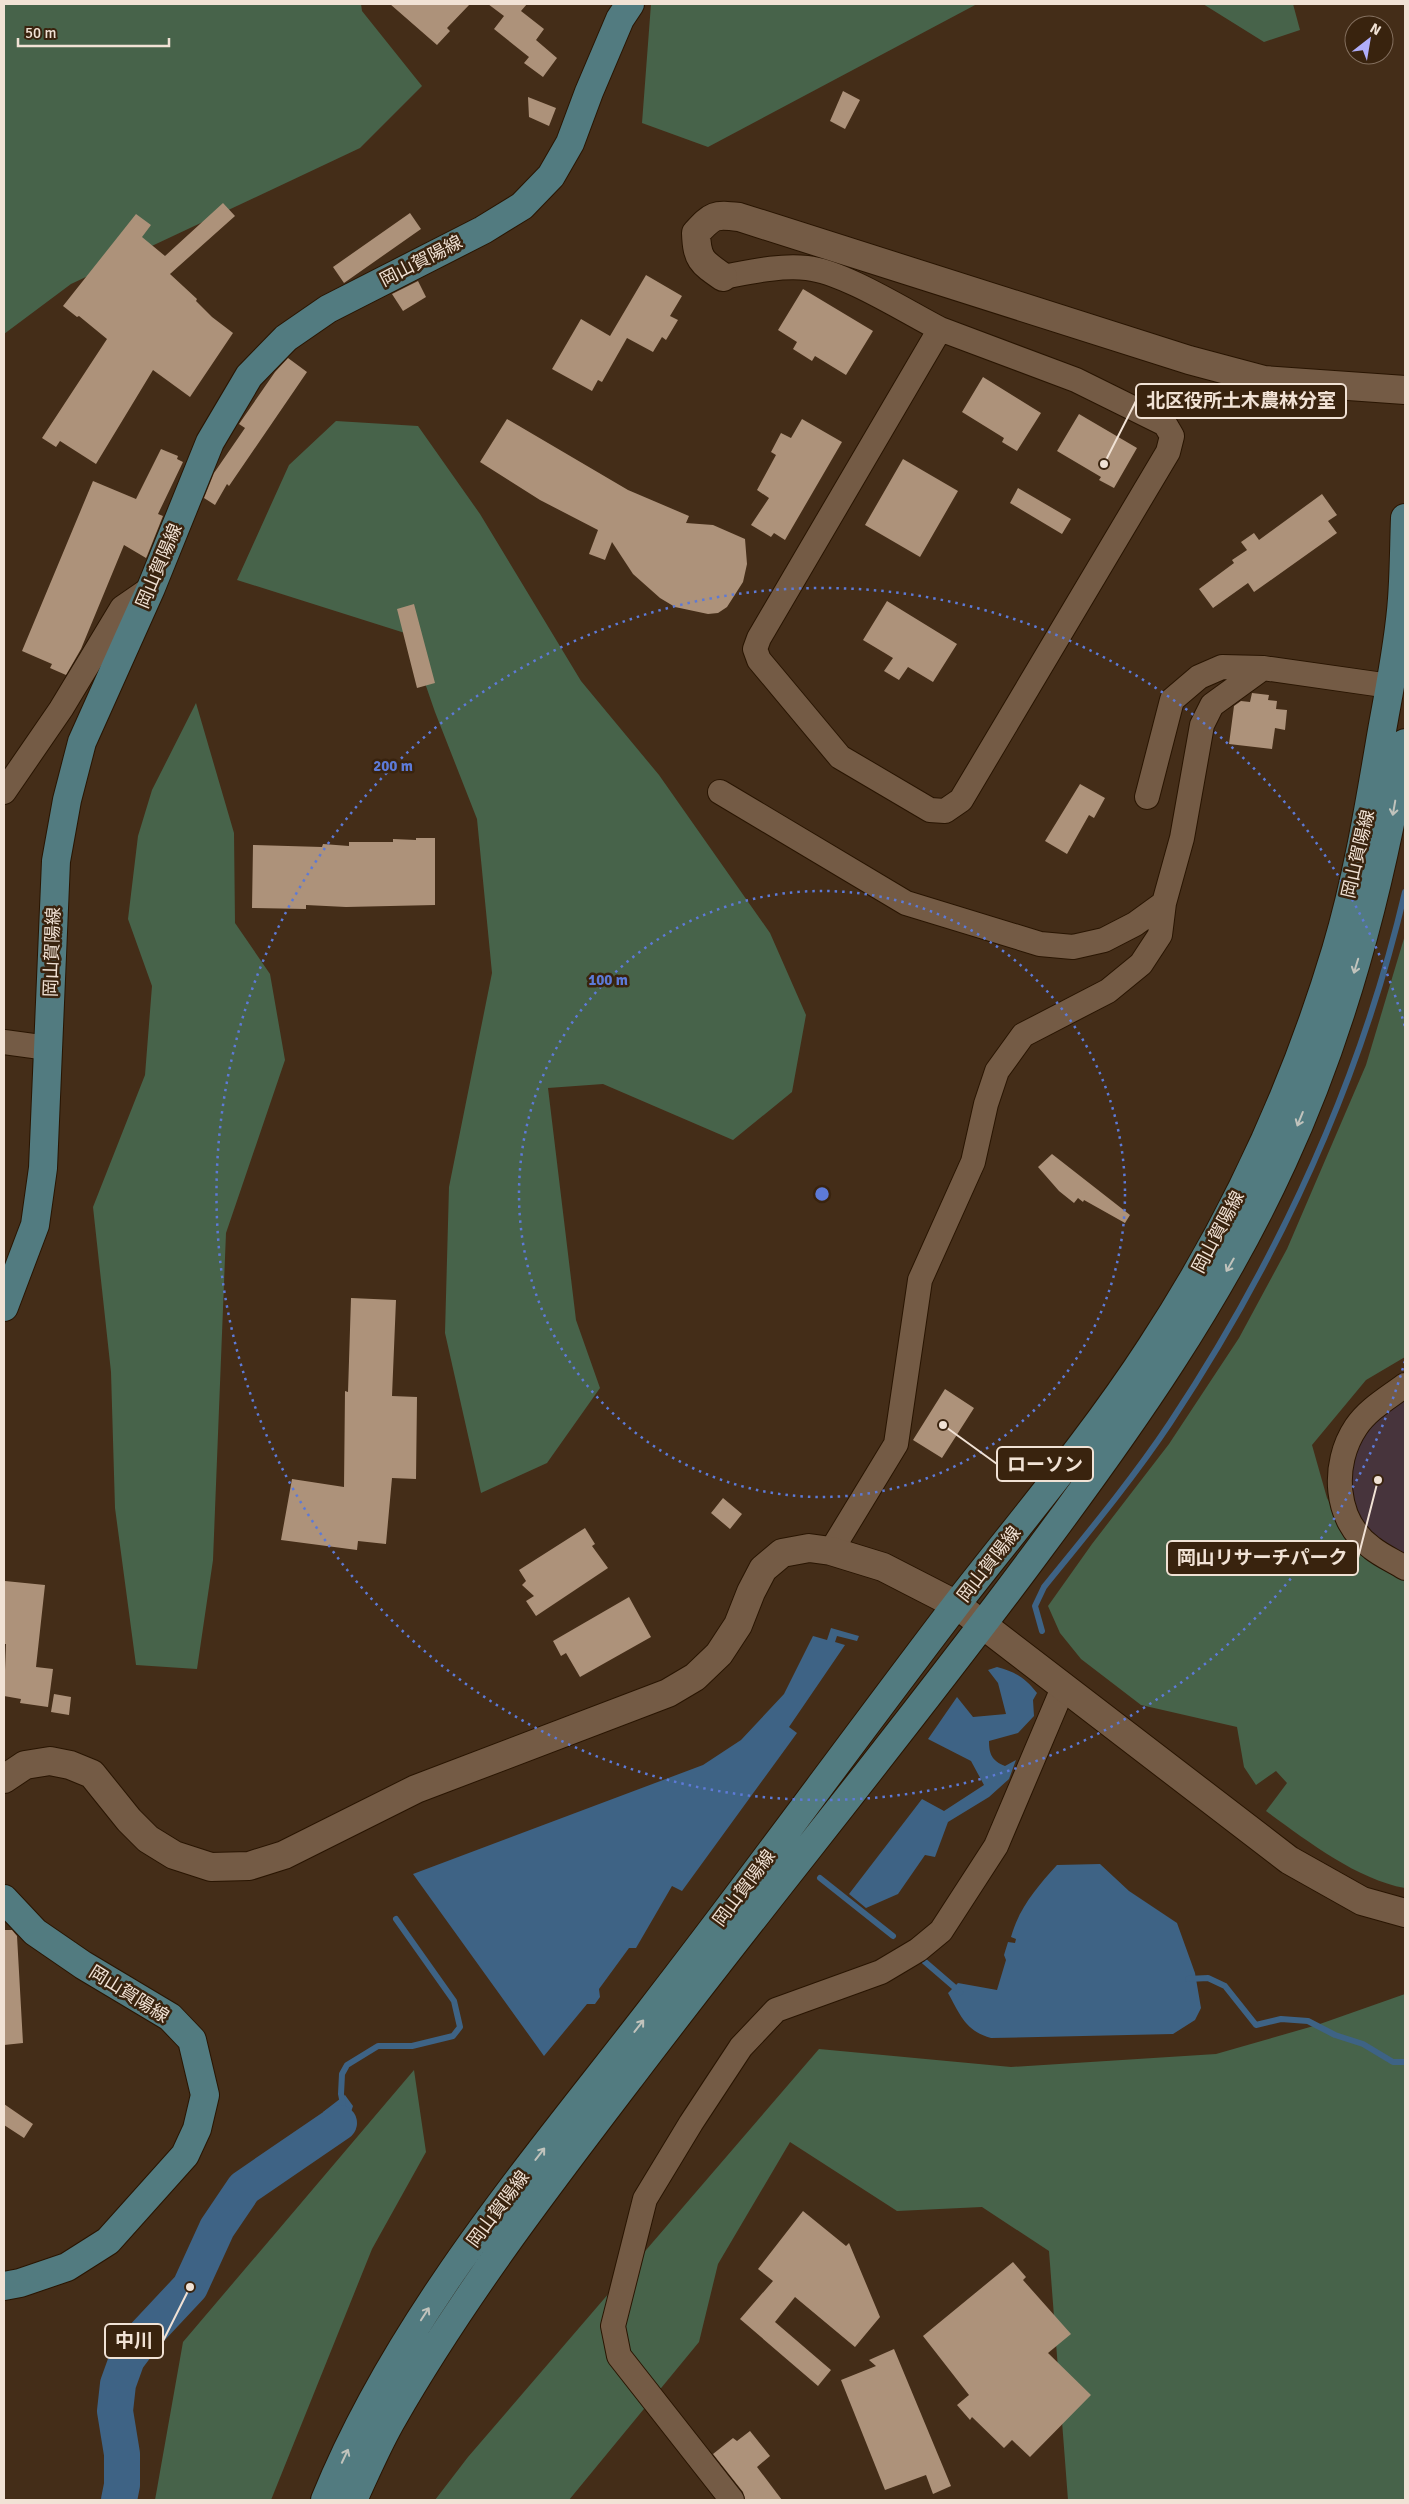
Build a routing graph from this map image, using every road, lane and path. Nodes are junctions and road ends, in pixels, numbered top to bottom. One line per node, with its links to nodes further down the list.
1 (630, 4): 6 (main road, 岡山賀陽線)
2 (722, 277): 3 (street); 4 (street)
3 (940, 329): 3 (street)
4 (1405, 390)
5 (1405, 518): 8 (main road, 岡山賀陽線)
6 (151, 588): 10 (street); 15 (main road, 岡山賀陽線)
7 (1263, 668): 8 (street); 12 (street); 13 (street)
8 (1390, 686): 20 (main road, 岡山賀陽線)
9 (1405, 743): 21 (main road, 岡山賀陽線, one-way to 21)
10 (4, 792)
11 (720, 792): 13 (street)
12 (1147, 797)
13 (1164, 903): 18 (street)
14 (4, 1042): 15 (street)
15 (48, 1048): 16 (main road, 岡山賀陽線)
16 (4, 1307)
17 (1405, 1385): 19 (street)
18 (831, 1551): 20 (street); 23 (street)
19 (1405, 1568)
20 (957, 1605): 21 (street); 27 (main road, 岡山賀陽線, one-way to 20)
21 (983, 1625): 22 (street); 28 (main road, 岡山賀陽線)
22 (1063, 1688): 25 (street); 29 (street)
23 (4, 1779)
24 (4, 1899): 26 (main road, 岡山賀陽線)
25 (1405, 1913)
26 (4, 2286)
27 (325, 2500)
28 (353, 2500)
29 (732, 2500)

